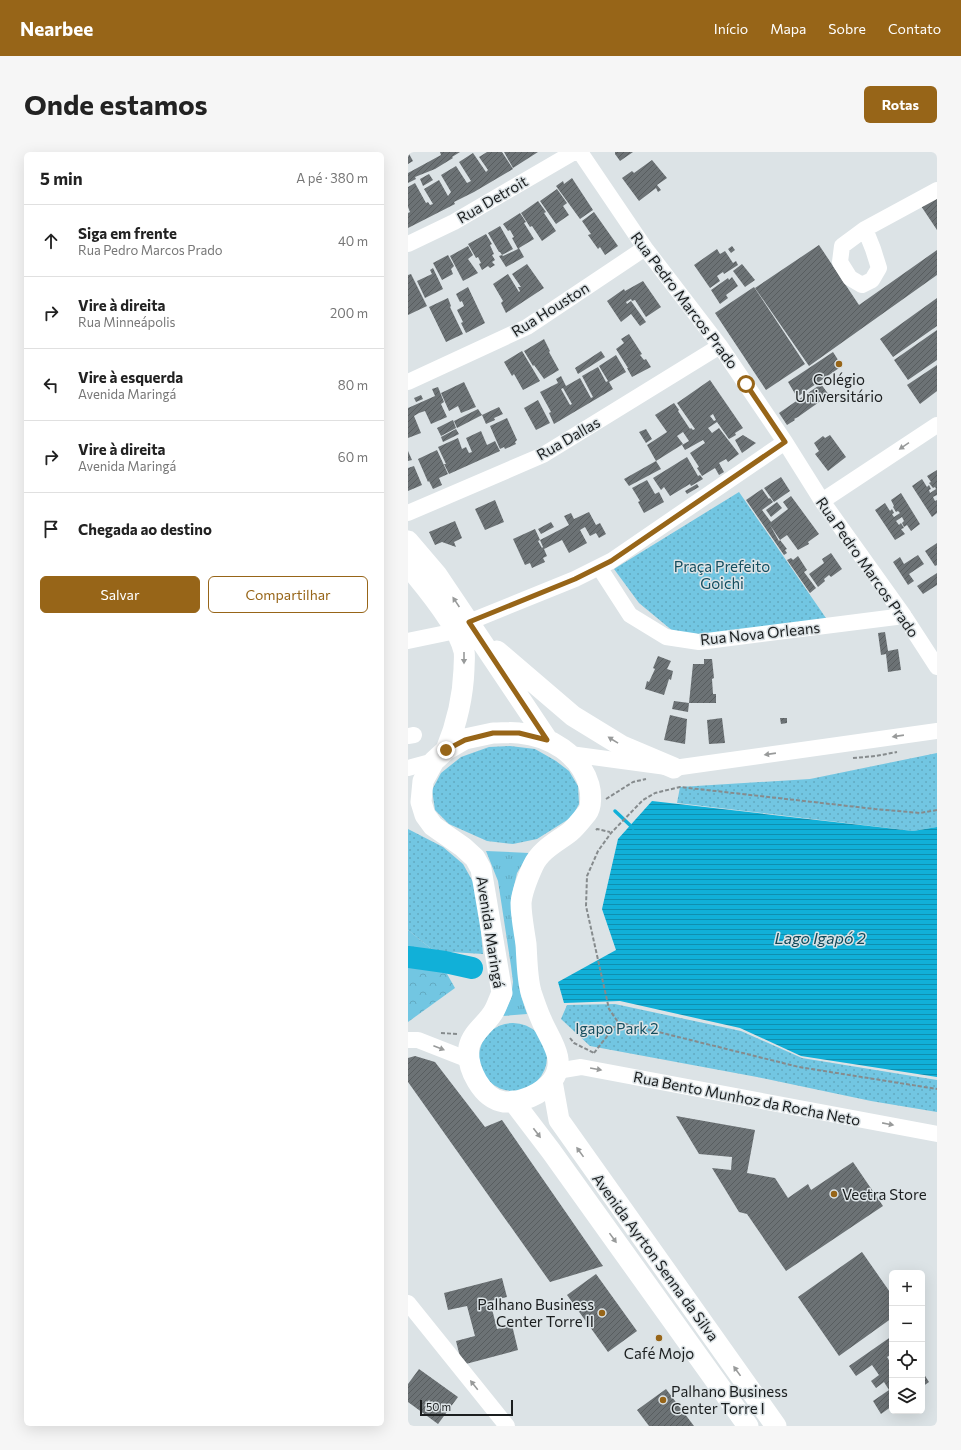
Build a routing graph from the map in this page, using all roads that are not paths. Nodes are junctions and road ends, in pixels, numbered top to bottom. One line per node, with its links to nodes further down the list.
1 (574, 152): 5 (street, Rua Detroit)
2 (580, 152): 6 (street, Rua Pedro Marcos Prado)
3 (937, 190): 4 (street)
4 (865, 229)
5 (408, 244)
6 (645, 248): 7 (street, Rua Pedro Marcos Prado); 8 (street, Rua Houston)
7 (720, 346): 10 (street, Rua Pedro Marcos Prado); 12 (street, Rua Dallas)
8 (408, 382)
9 (937, 425): 11 (street, one-way to 11)
10 (785, 442): 11 (street, Rua Pedro Marcos Prado); 15 (street)
11 (822, 501): 16 (street, Rua Pedro Marcos Prado)
12 (408, 513)
13 (408, 541): 17 (main road, Avenida Maringá, one-way to 13)
14 (408, 566): 17 (main road, Avenida Maringá)
15 (599, 567): 16 (street, Rua Nova Orleans); 17 (street)
16 (904, 616): 19 (street, Rua Pedro Marcos Prado)
17 (467, 629): 18 (street); 21 (main road, Avenida Maringá); 23 (main road, Avenida Maringá, one-way to 23); 25 (main road, one-way to 17)
18 (408, 641)
19 (937, 667)
20 (937, 731): 25 (street, one-way to 25)
21 (547, 740): 22 (main road, Avenida Maringá); 23 (main road, Avenida Maringá)
22 (570, 754): 25 (street); 28 (main road, Avenida Maringá)
23 (440, 756): 24 (street); 27 (main road, Avenida Maringá)
24 (408, 768)
25 (674, 768)
26 (408, 1040): 27 (street, one-way to 27)
27 (469, 1060): 29 (main road)
28 (554, 1076): 29 (main road); 30 (street, Rua Bento Munhoz da Rocha Neto, one-way to 30); 34 (main road, Avenida Ayrton Senna da Silva, one-way to 28)
29 (513, 1101): 33 (main road, Avenida Ayrton Senna da Silva, one-way to 33)
30 (937, 1134)
31 (408, 1302): 32 (street, one-way to 31)
32 (501, 1424)
33 (748, 1426)
34 (776, 1426)

